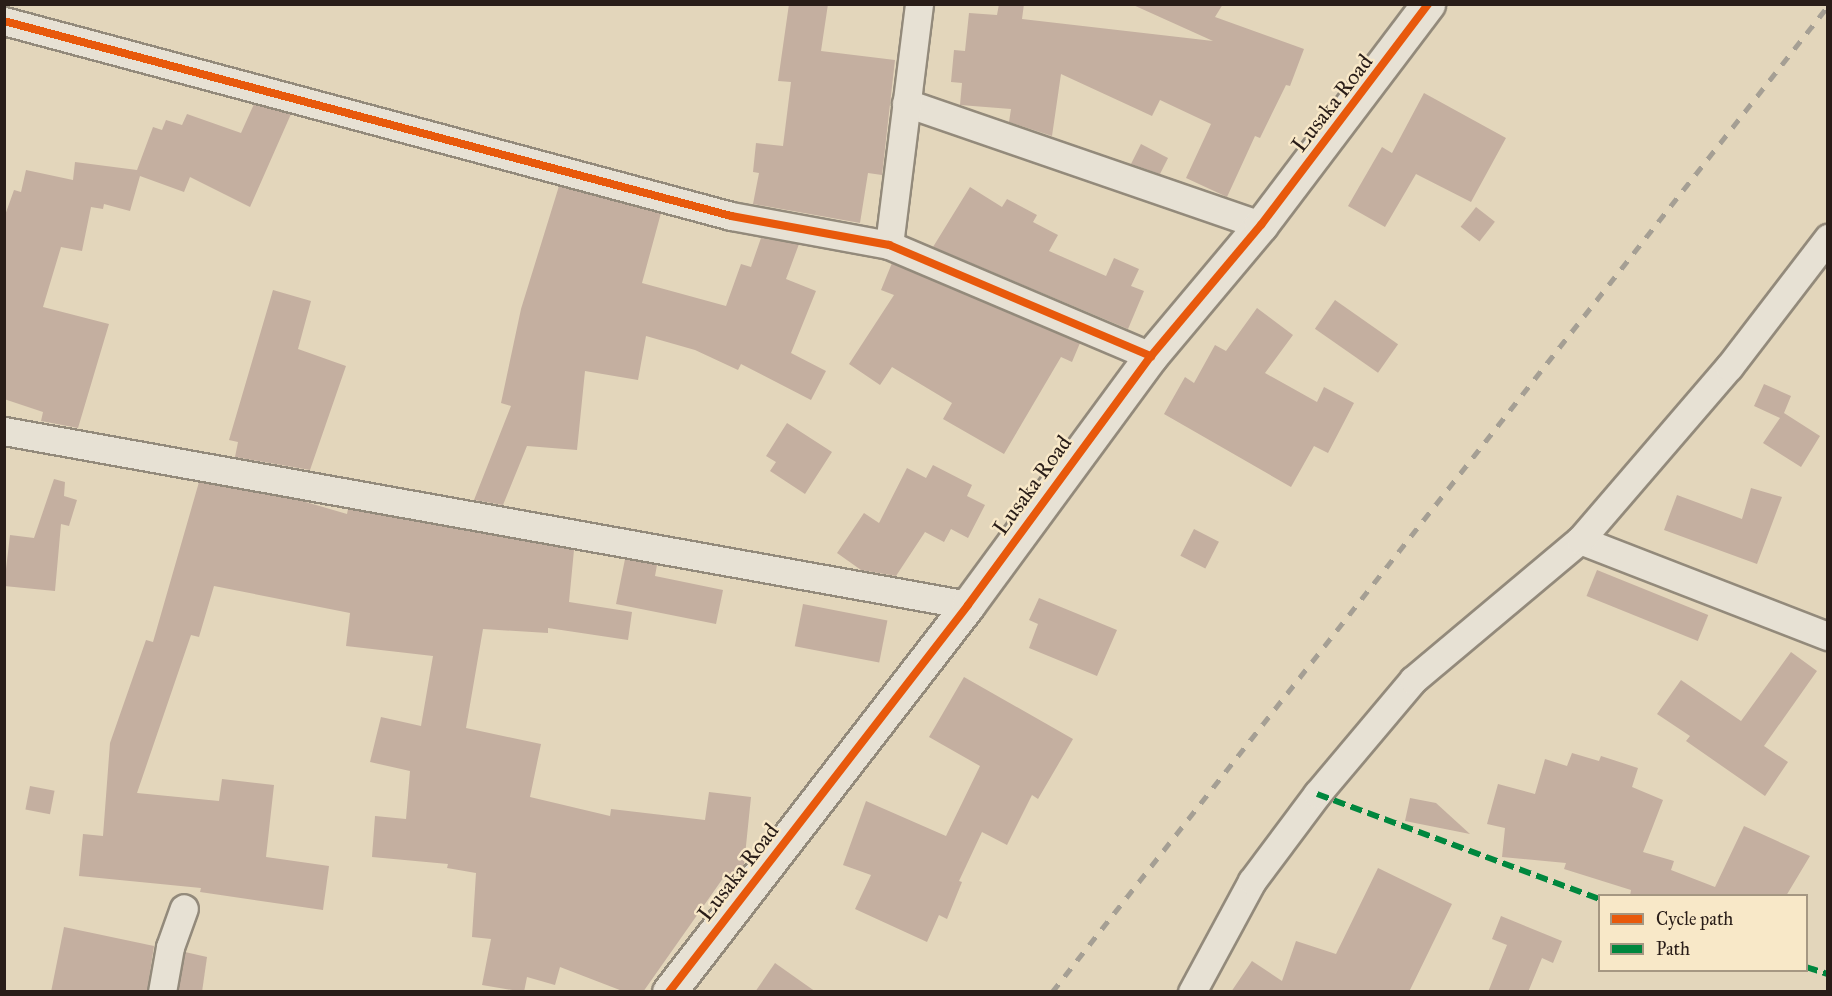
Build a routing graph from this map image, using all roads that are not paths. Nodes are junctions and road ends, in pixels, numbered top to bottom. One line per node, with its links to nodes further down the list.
1 (919, 4): 4 (street)
2 (1428, 4): 5 (street, Lusaka Road)
3 (4, 21): 7 (street)
4 (906, 103): 5 (street); 7 (street)
5 (1261, 225): 8 (street, Lusaka Road)
6 (1827, 238): 10 (street)
7 (889, 245): 8 (street)
8 (1151, 356): 11 (street, Lusaka Road)
9 (4, 431): 11 (street)
10 (1580, 540): 12 (street); 16 (street)
11 (968, 605): 15 (street, Lusaka Road)
12 (1827, 636)
13 (184, 908): 14 (street)
14 (162, 992)
15 (669, 992)
16 (1192, 992)

